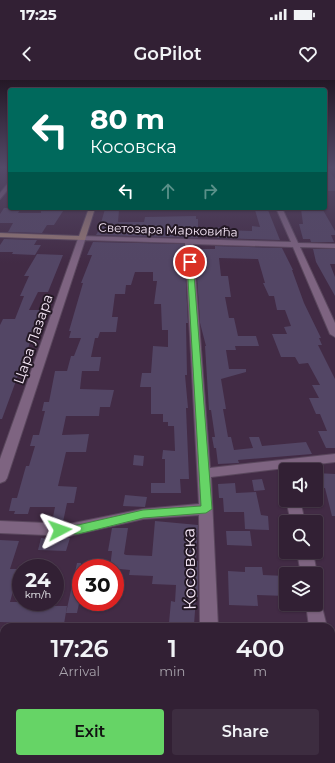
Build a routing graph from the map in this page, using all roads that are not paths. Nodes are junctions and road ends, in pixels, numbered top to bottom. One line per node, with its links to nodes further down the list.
1 (91, 210): 4 (street, Цара Лазара)
2 (280, 210): 6 (street)
3 (0, 235): 4 (street, Светозара Марковића)
4 (82, 238): 5 (street, Светозара Марковића); 13 (street, Цара Лазара)
5 (189, 242): 6 (street, Светозара Марковића); 12 (street, Косовска)
6 (296, 245): 7 (street, Светозара Марковића); 8 (street)
7 (335, 246)
8 (335, 334)
9 (335, 458): 10 (street)
10 (308, 463)
11 (279, 467): 12 (street)
12 (203, 472): 14 (street, Косовска)
13 (0, 478)
14 (206, 509): 15 (street, Косовска); 17 (street, Косовска)
15 (0, 527)
16 (315, 611): 18 (street)
17 (209, 623)
18 (317, 623)

